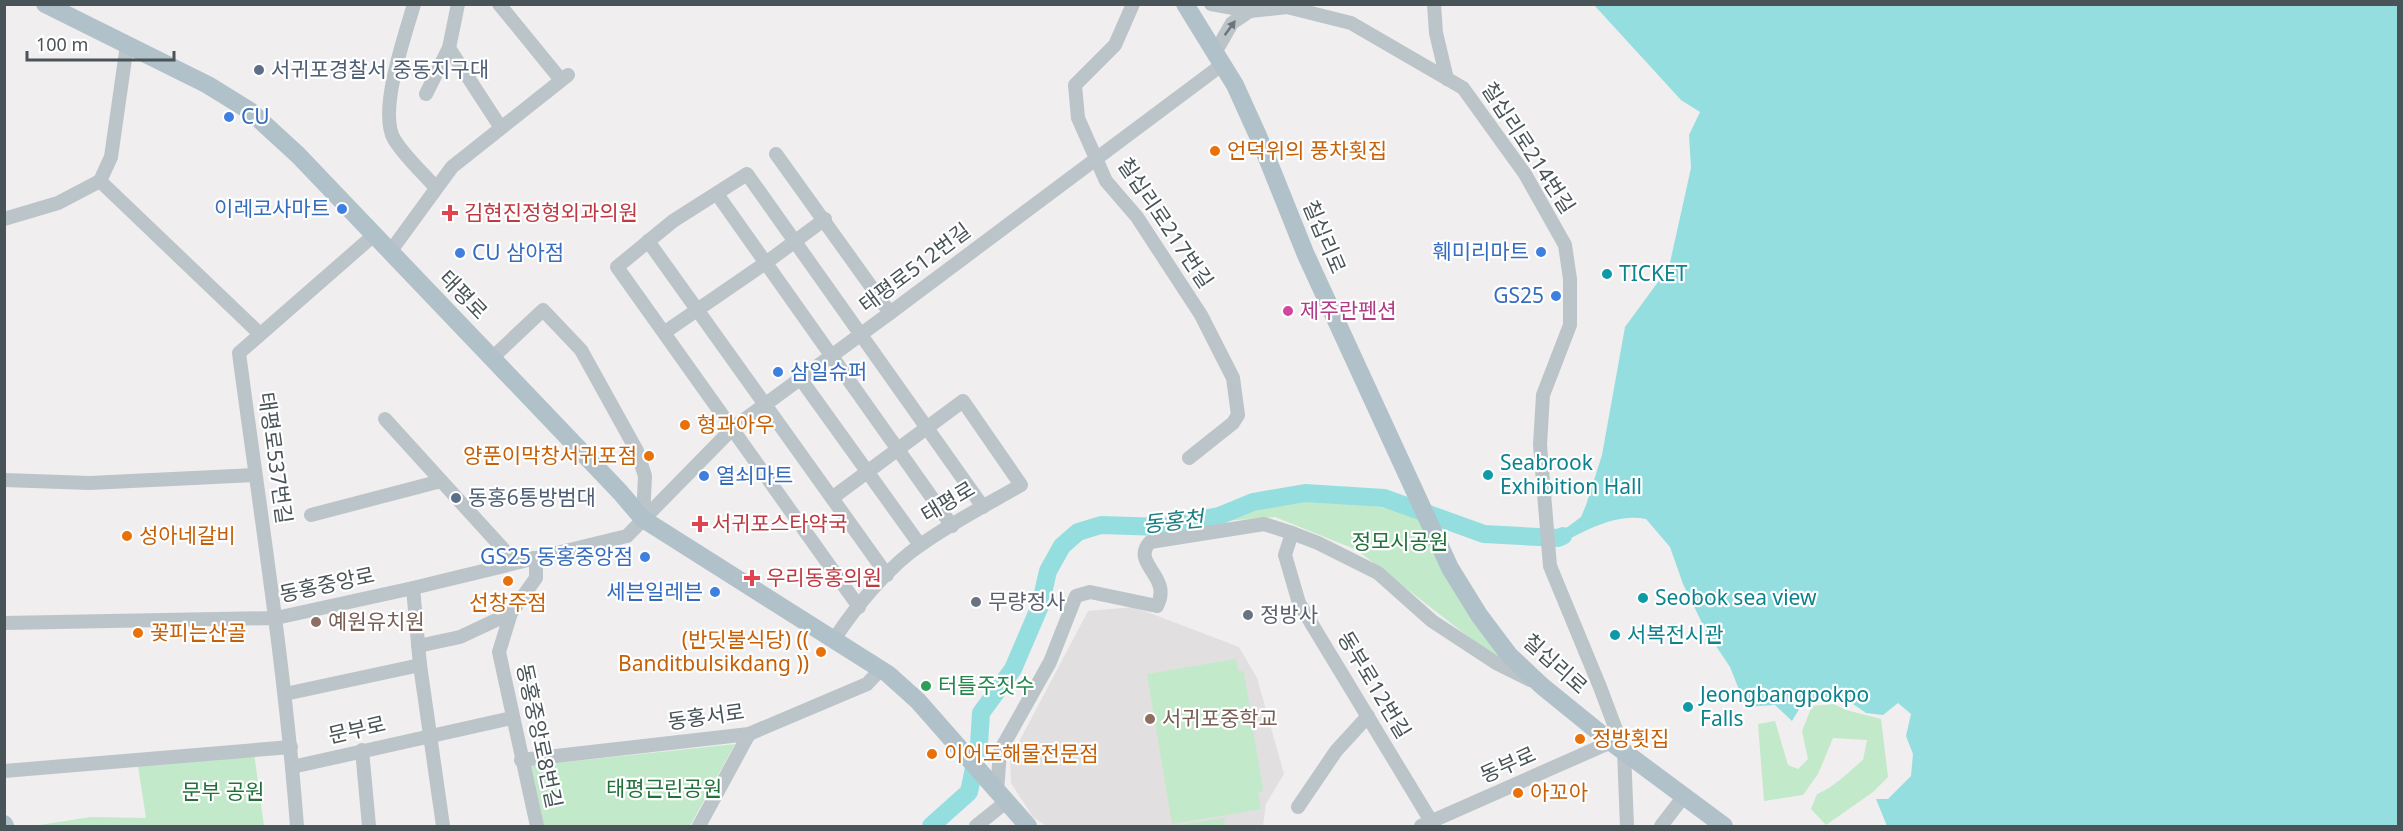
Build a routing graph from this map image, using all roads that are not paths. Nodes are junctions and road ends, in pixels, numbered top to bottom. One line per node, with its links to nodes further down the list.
1 (414, 4): 19 (street)
2 (458, 4): 11 (street)
3 (499, 4): 15 (street)
4 (1133, 4): 17 (street, 칠십리로217번길)
5 (1185, 4): 12 (main road, 칠십리로)
6 (1211, 4): 9 (street, 칠십리로214번길)
7 (1434, 4): 13 (street, 칠십리로214번길)
8 (47, 5): 10 (main road, 태평로)
9 (1250, 11): 12 (street, one-way to 9); 13 (street, 칠십리로214번길)
10 (127, 45): 18 (street); 23 (main road, 태평로)
11 (448, 48): 14 (street); 15 (street)
12 (1219, 58): 17 (street, 태평로512번길); 66 (main road, 칠십리로)
13 (1447, 79): 53 (street, 칠십리로214번길)
14 (426, 94)
15 (501, 129): 19 (street)
16 (776, 154): 22 (street)
17 (1097, 158): 29 (street, 태평로512번길); 41 (street, 칠십리로217번길)
18 (100, 181): 21 (street); 31 (street)
19 (436, 188): 26 (street)
20 (717, 194): 24 (street); 25 (street); 27 (street)
21 (4, 219)
22 (825, 219): 25 (street); 29 (street)
23 (374, 235): 26 (main road, 태평로); 31 (street, 태평로537번길)
24 (648, 241): 28 (street); 30 (street)
25 (794, 243): 27 (street); 32 (street)
26 (390, 252): 34 (main road, 태평로)
27 (767, 262): 28 (street); 33 (street)
28 (697, 310): 30 (street); 36 (street)
29 (890, 313): 32 (street, 태평로512번길)
30 (665, 332): 38 (street)
31 (260, 334): 43 (street, 태평로537번길)
32 (860, 336): 33 (street, 태평로512번길); 39 (street)
33 (833, 356): 35 (street, 태평로512번길); 40 (street)
34 (492, 358): 49 (main road, 태평로); 49 (street)
35 (800, 378): 36 (street, 태평로512번길); 42 (street)
36 (765, 403): 38 (street, 태평로512번길); 46 (street)
37 (385, 420): 45 (street)
38 (733, 428): 49 (street, 태평로512번길); 58 (street)
39 (926, 429): 40 (street); 47 (street); 47 (street, 태평로)
40 (899, 449): 42 (street); 50 (street)
41 (1189, 458)
42 (867, 472): 46 (street); 52 (street)
43 (255, 475): 44 (street); 60 (street, 태평로537번길)
44 (4, 480)
45 (441, 481): 48 (street); 55 (street)
46 (832, 498): 56 (street)
47 (983, 507): 50 (street, 태평로)
48 (311, 515)
49 (643, 519): 54 (street, 동홍중앙로); 62 (main road, 태평로)
50 (952, 526): 52 (street, 태평로)
51 (1292, 533): 66 (street); 68 (street, 동부로12번길); 78 (street)
52 (920, 545): 56 (street, 태평로)
53 (1548, 546): 73 (street, 칠십리로)
54 (533, 558): 55 (street, 동홍중앙로); 59 (street, 동홍중앙로8번길)
55 (515, 562): 57 (street, 동홍중앙로)
56 (887, 575): 58 (street, 태평로)
57 (413, 588): 60 (street, 동홍중앙로); 63 (street)
58 (859, 607): 62 (street, 태평로)
59 (511, 613): 63 (street); 69 (street, 동홍중앙로8번길)
60 (276, 618): 61 (street, 동홍중앙로); 67 (street, 태평로537번길)
61 (4, 623)
62 (835, 638): 65 (main road, 태평로)
63 (418, 646): 64 (street)
64 (420, 664): 67 (street); 71 (street)
65 (881, 669): 70 (street, 동홍서로); 78 (main road, 태평로)
66 (1542, 686): 73 (main road, 칠십리로)
67 (285, 694): 72 (street, 태평로537번길)
68 (1368, 716): 80 (street); 81 (street, 동부로12번길)
69 (512, 718): 71 (street, 문부로); 75 (street, 동홍중앙로8번길)
70 (749, 734): 75 (street, 동홍서로); 86 (street)
71 (430, 736): 74 (street, 문부로); 84 (street)
72 (291, 747): 76 (street, 태평로537번길); 77 (street)
73 (1618, 747): 79 (main road, 칠십리로); 81 (street, 동부로); 89 (street)
74 (362, 750): 76 (street, 문부로); 83 (street)
75 (521, 760): 85 (street, 동홍중앙로8번길)
76 (292, 767): 82 (street, 태평로537번길)
77 (4, 771)
78 (999, 794): 87 (street); 88 (main road)
79 (1684, 796): 90 (street); 91 (main road, 칠십리로)
80 (1298, 807)
81 (1429, 825)
82 (297, 826)
83 (369, 826)
84 (443, 826)
85 (537, 826)
86 (699, 826)
87 (976, 826)
88 (1028, 826)
89 (1627, 826)
90 (1661, 826)
91 (1724, 826)

